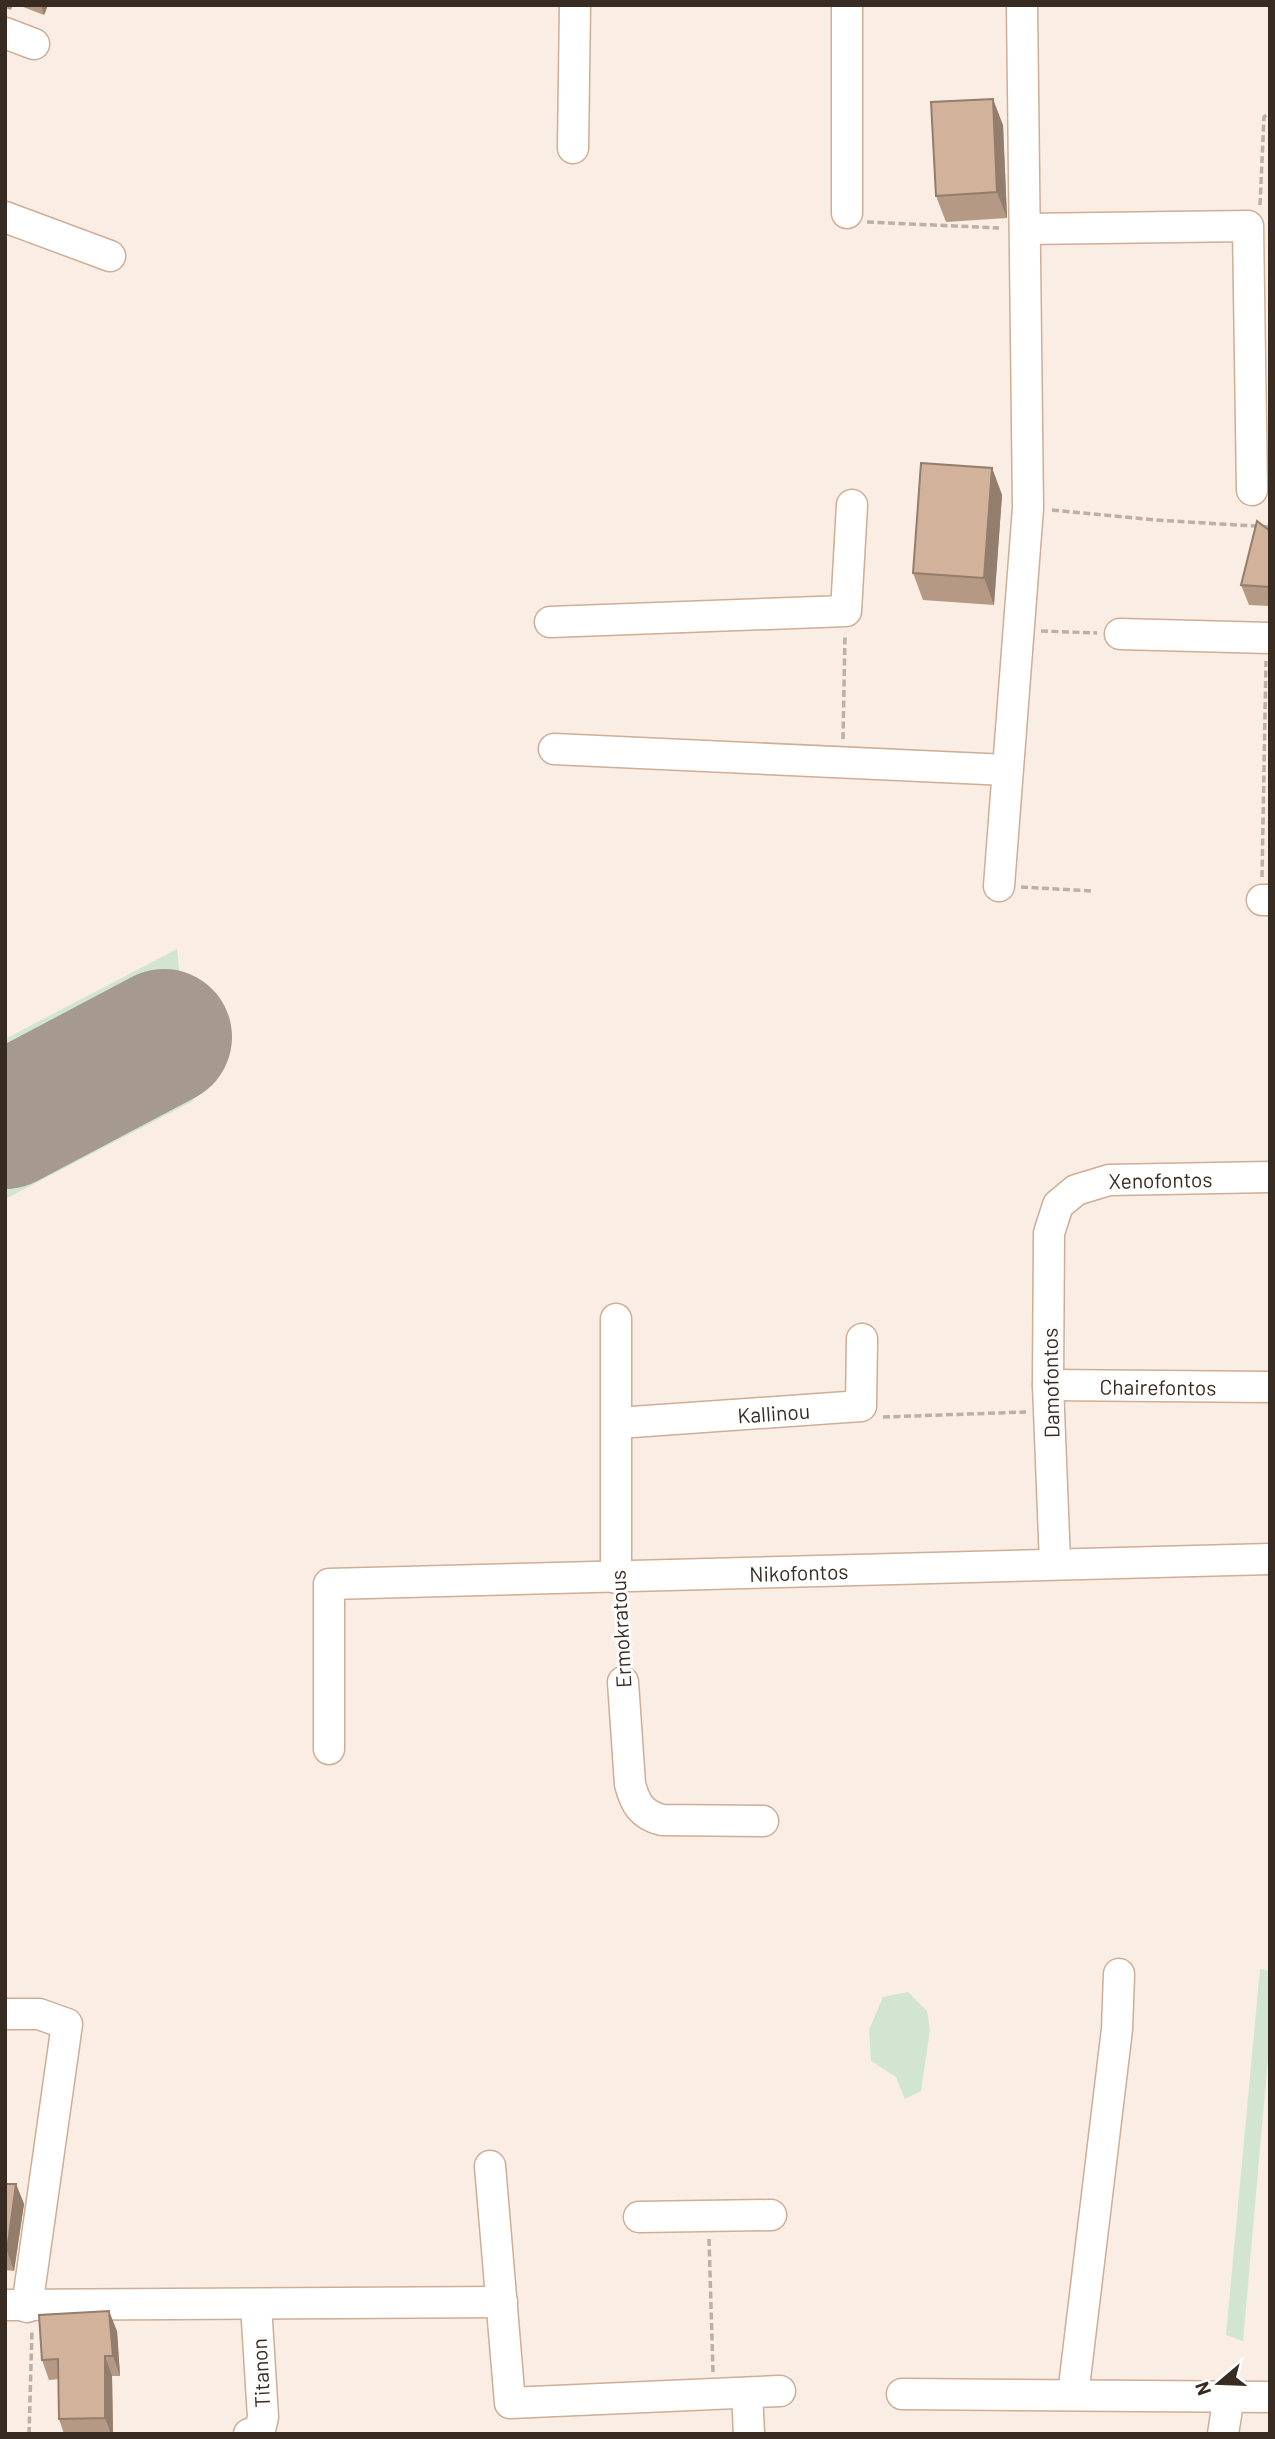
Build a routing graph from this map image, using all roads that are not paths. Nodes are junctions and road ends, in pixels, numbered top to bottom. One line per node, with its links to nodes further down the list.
1 (575, 5): 6 (street)
2 (847, 5): 7 (street)
3 (1022, 5): 9 (street)
4 (5, 33): 5 (street)
5 (34, 44)
6 (573, 148)
7 (847, 213)
8 (5, 217): 10 (street)
9 (1026, 229): 11 (street); 17 (street)
10 (110, 256)
11 (1252, 490)
12 (852, 505): 13 (street)
13 (550, 622)
14 (1120, 634): 15 (street)
15 (1268, 638)
16 (554, 749): 17 (street)
17 (1007, 770): 18 (street)
18 (999, 886)
19 (1270, 1177): 20 (street, Xenofontos)
20 (1058, 1205): 24 (street, Damofontos)
21 (616, 1319): 25 (street, Ermokratous)
22 (862, 1339): 25 (street, Kallinou)
23 (1270, 1387): 24 (street, Chairefontos)
24 (1049, 1398): 27 (street, Damofontos)
25 (618, 1423): 28 (street, Ermokratous)
26 (1270, 1559): 27 (street, Nikofontos)
27 (1055, 1563): 28 (street, Nikofontos)
28 (616, 1578): 30 (street, Nikofontos)
29 (623, 1682): 31 (street, Ermokratous)
30 (329, 1749)
31 (764, 1821)
32 (1119, 1973): 43 (street)
33 (5, 2014): 39 (street)
34 (490, 2166): 37 (street)
35 (771, 2215): 36 (street)
36 (639, 2217)
37 (502, 2302): 38 (street); 41 (street)
38 (256, 2305): 39 (street); 46 (street, Titanon)
39 (22, 2306)
40 (780, 2391): 41 (street)
41 (747, 2393): 47 (street)
42 (902, 2394): 43 (street)
43 (1073, 2395): 44 (street)
44 (1228, 2396): 45 (street); 48 (street)
45 (1270, 2397)
46 (249, 2434)
47 (748, 2434)
48 (1223, 2434)

